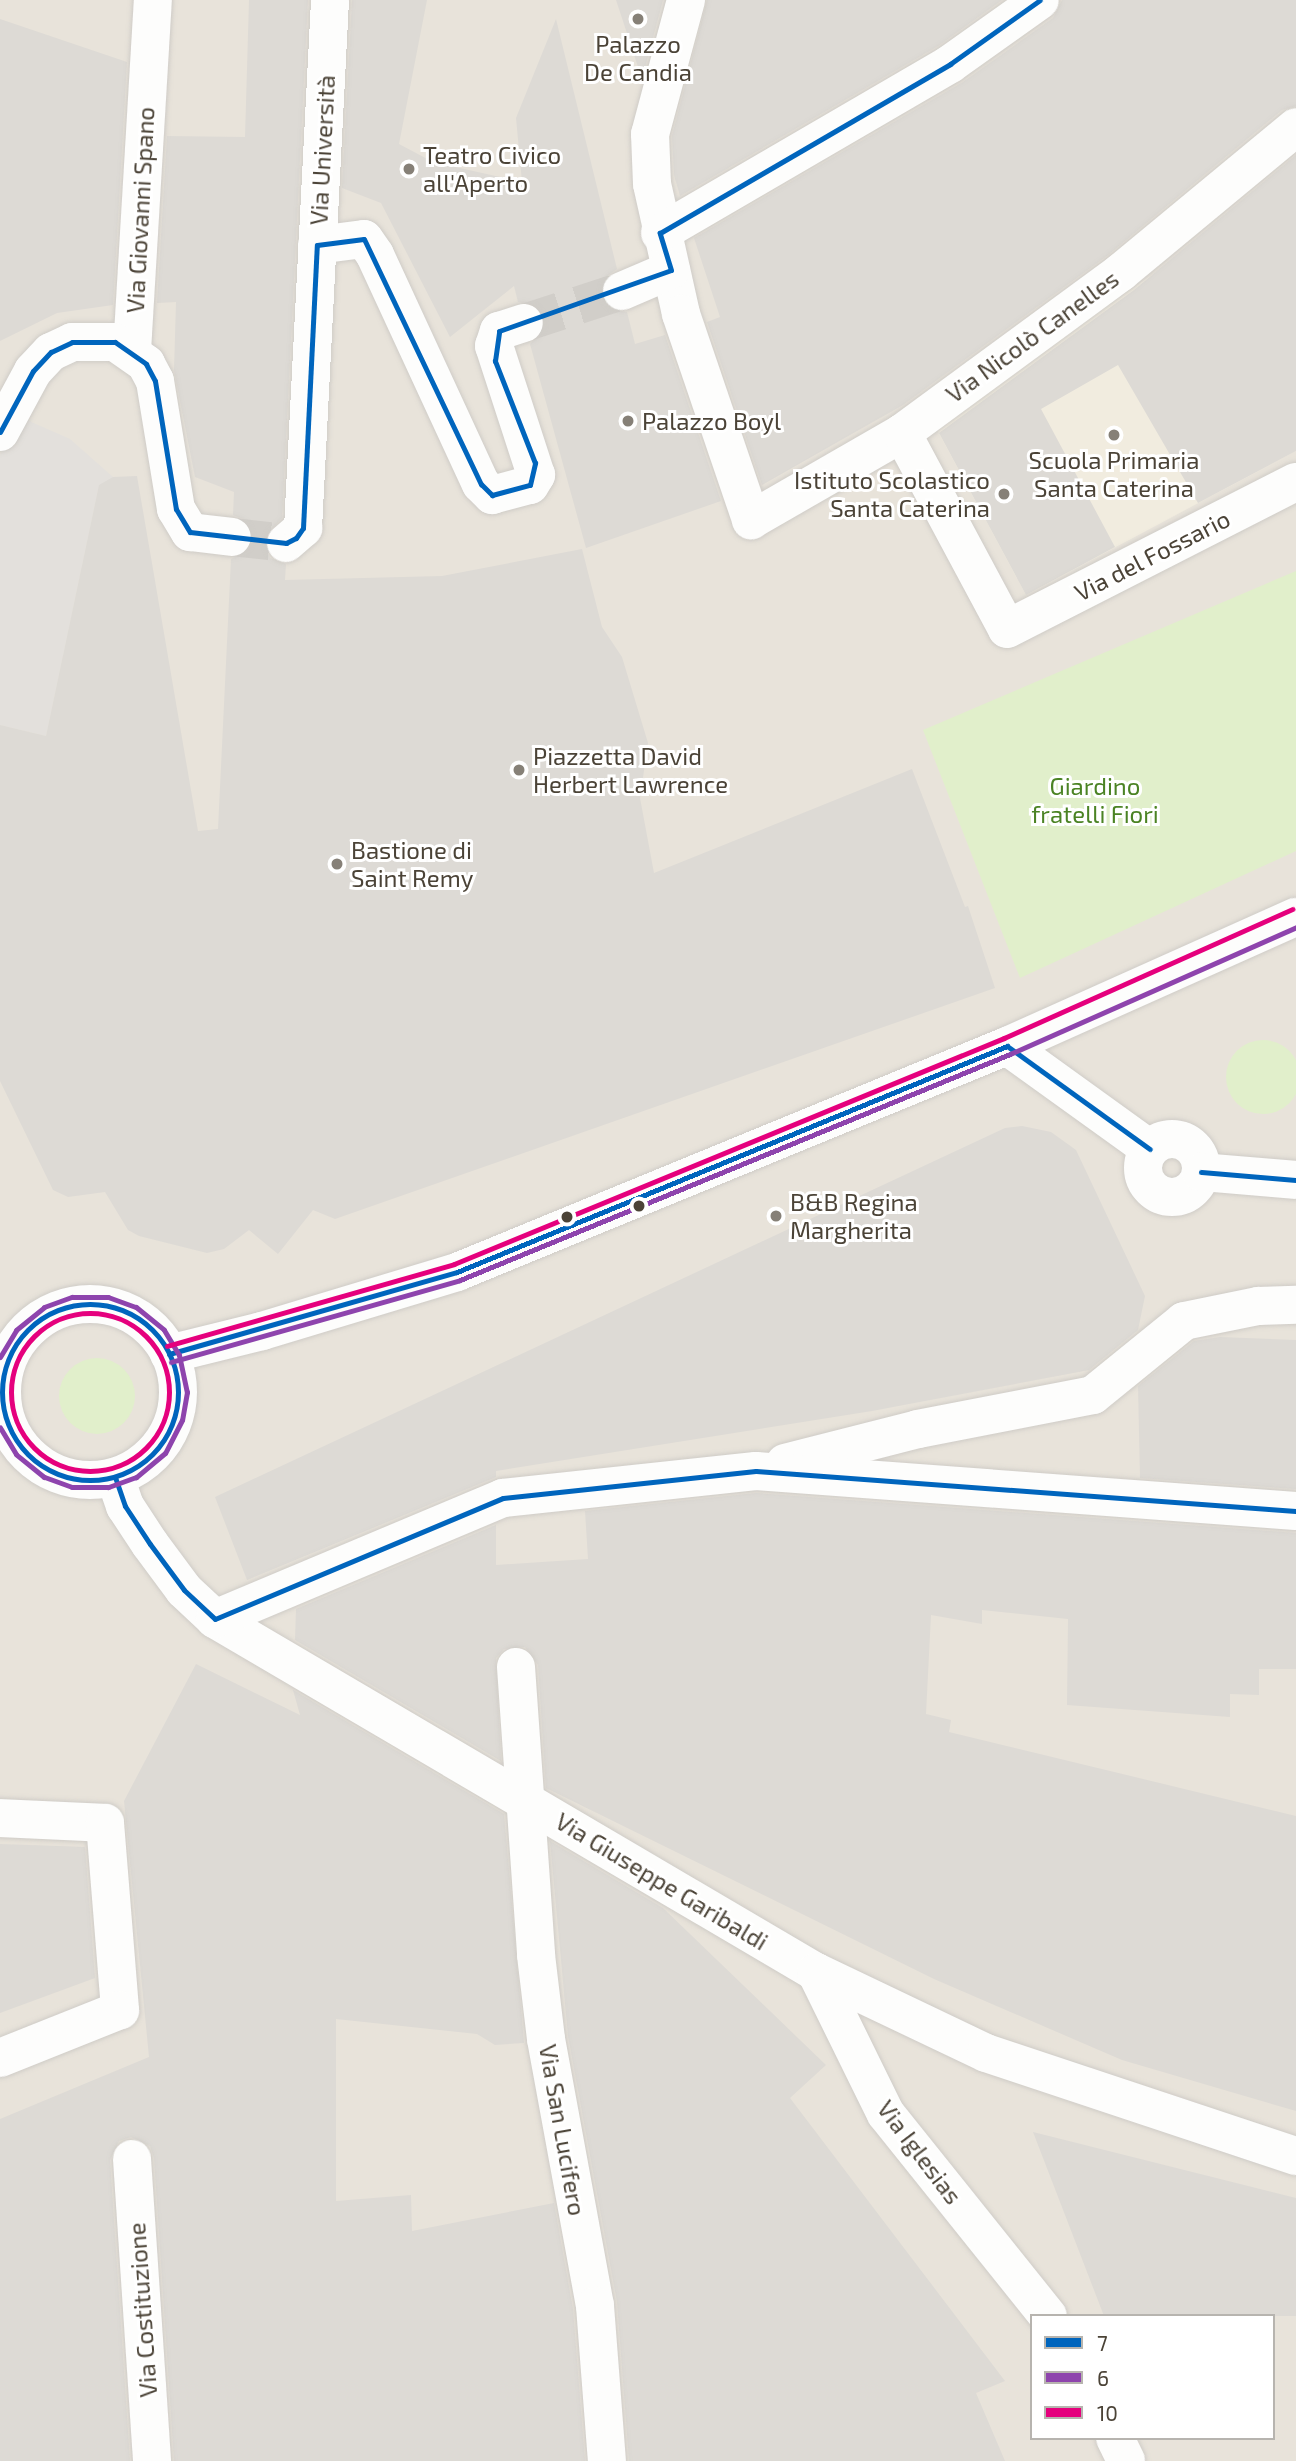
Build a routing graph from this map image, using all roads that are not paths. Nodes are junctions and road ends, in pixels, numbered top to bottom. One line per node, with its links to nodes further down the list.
1 (153, 0): 11 (street, Via Giovanni Spano)
2 (330, 0): 7 (street, Via Università)
3 (686, 0): 6 (street)
4 (1040, 0): 6 (street)
5 (1296, 127): 13 (street, Via Nicolò Canelles)
6 (660, 233): 8 (street)
7 (317, 245): 10 (street); 16 (street, Via Università)
8 (671, 270): 9 (street); 13 (street, Via Nicolò Canelles)
9 (622, 291)
10 (524, 323)
11 (132, 351): 12 (street); 15 (street)
12 (0, 432)
13 (902, 433): 14 (street, Via del Fossario)
14 (1296, 482)
15 (232, 537)
16 (286, 543)
17 (1296, 917): 18 (street)
18 (1007, 1046): 19 (street); 21 (street)
19 (1296, 1180)
20 (1296, 1305): 24 (street)
21 (169, 1354): 22 (street); 25 (street)
22 (2, 1367): 23 (street)
23 (11, 1456): 25 (street)
24 (755, 1471): 26 (street); 27 (street)
25 (115, 1477): 27 (street, Via Giuseppe Garibaldi)
26 (1296, 1511)
27 (215, 1619): 29 (street, Via Giuseppe Garibaldi)
28 (516, 1667): 29 (street, Via San Lucifero)
29 (523, 1798): 31 (street, Via Giuseppe Garibaldi); 38 (street, Via San Lucifero)
30 (0, 1818): 32 (street)
31 (816, 1972): 33 (street, Via Giuseppe Garibaldi); 35 (street, Via Iglesias)
32 (0, 2058)
33 (1296, 2156)
34 (132, 2159): 37 (street, Via Costituzione)
35 (1046, 2314)
36 (1116, 2440): 39 (street)
37 (152, 2461)
38 (607, 2461)
39 (1126, 2461)

